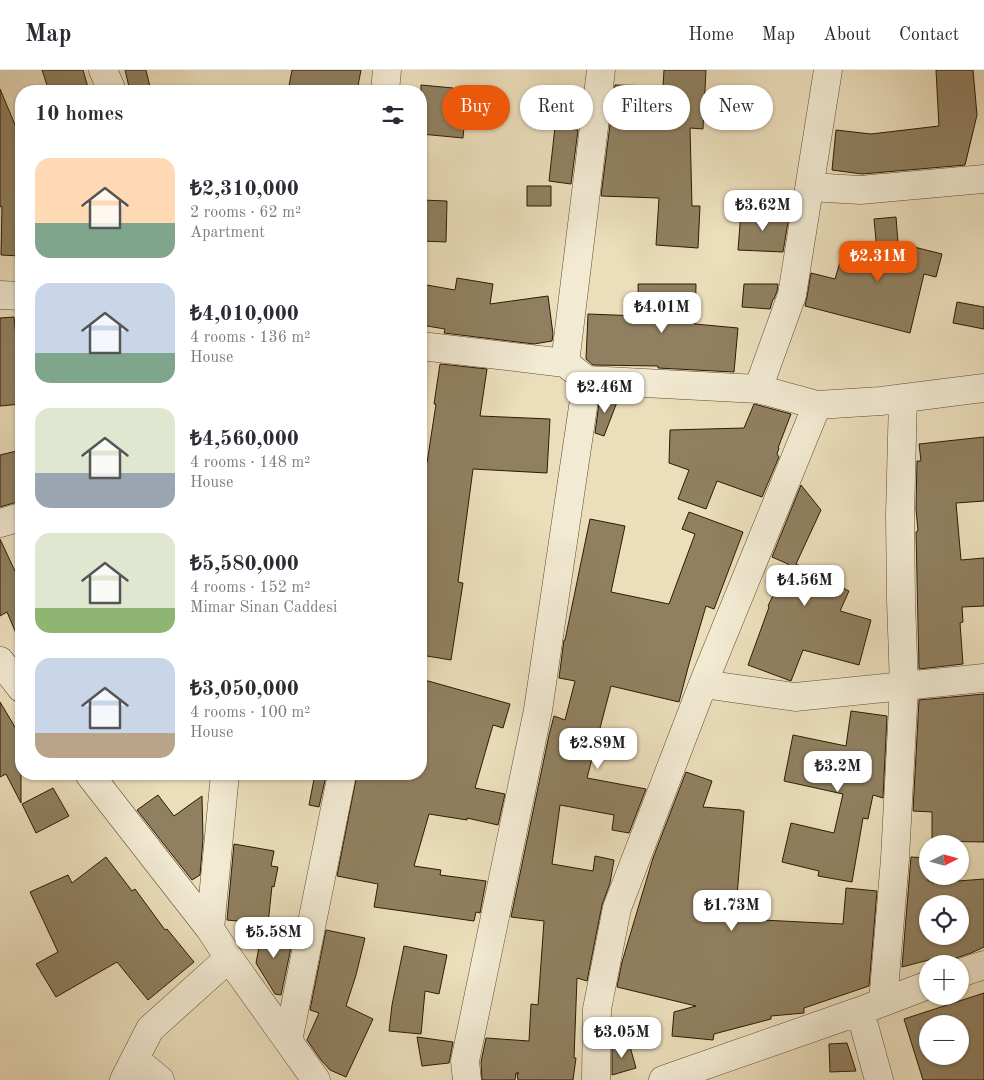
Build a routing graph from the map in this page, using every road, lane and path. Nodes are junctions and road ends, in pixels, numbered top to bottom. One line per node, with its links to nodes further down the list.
1 (103, 70): 5 (street)
2 (387, 70): 6 (street)
3 (601, 70): 12 (street)
4 (828, 70): 8 (street)
5 (109, 85)
6 (386, 85)
7 (984, 179): 8 (street)
8 (810, 187): 15 (street)
9 (0, 295): 10 (street)
10 (15, 296)
11 (427, 347): 12 (street)
12 (565, 363): 13 (street)
13 (587, 380): 15 (street); 39 (street)
14 (984, 388): 16 (street)
15 (758, 390): 17 (street)
16 (903, 398): 17 (street); 24 (street)
17 (817, 405): 23 (street)
18 (15, 519): 19 (street)
19 (0, 523)
20 (0, 661): 22 (street)
21 (984, 678): 24 (street)
22 (15, 680)
23 (704, 684): 24 (street); 40 (street)
24 (904, 687): 33 (street)
25 (94, 780): 28 (street)
26 (224, 780): 28 (street)
27 (341, 780): 34 (street)
28 (210, 929): 29 (street)
29 (229, 958): 34 (street); 36 (street)
30 (984, 964): 31 (street)
31 (969, 970)
32 (919, 988): 33 (street)
33 (871, 1006): 35 (street); 42 (street)
34 (288, 1041): 38 (street)
35 (731, 1068): 41 (street)
36 (130, 1069): 37 (street)
37 (160, 1080)
38 (316, 1080)
39 (467, 1080)
40 (596, 1080)
41 (663, 1080)
42 (879, 1080)

